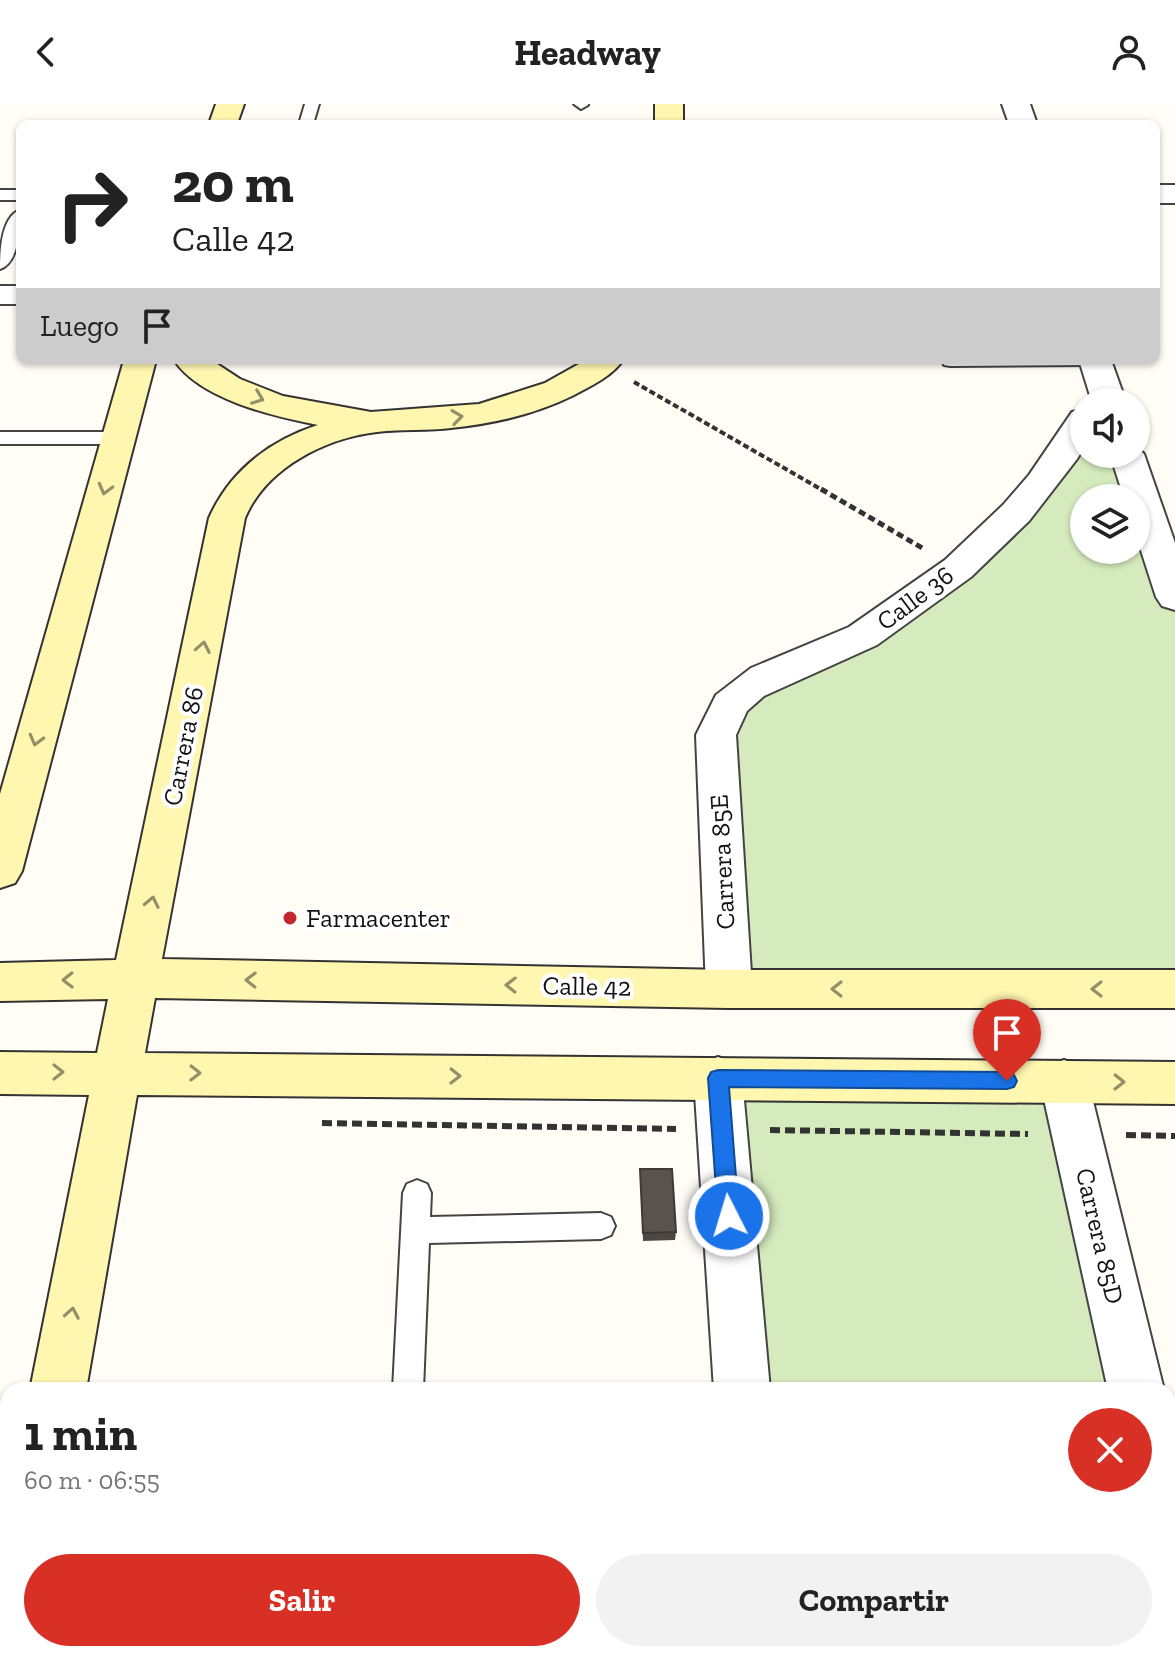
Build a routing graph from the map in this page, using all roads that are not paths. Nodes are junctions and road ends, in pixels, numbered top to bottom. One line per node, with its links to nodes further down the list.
1 (16, 225): 2 (lane)
2 (0, 264)
3 (139, 364): 10 (street)
4 (196, 364): 8 (street, one-way to 8)
5 (601, 364): 8 (street, Carrera 86, one-way to 5)
6 (971, 364): 7 (lane)
7 (1099, 382)
8 (379, 421): 16 (street, Carrera 86, one-way to 8)
9 (0, 438): 10 (lane)
10 (120, 438): 15 (street, one-way to 15)
11 (1070, 444): 14 (street, Calle 36)
12 (1132, 468): 13 (street)
13 (1175, 597)
14 (716, 735): 18 (street, Carrera 85E)
15 (0, 871)
16 (136, 979): 17 (street, Calle 42, one-way to 17); 18 (street, Calle 42, one-way to 16); 20 (street, Carrera 86)
17 (0, 982)
18 (729, 989): 19 (street, Calle 42, one-way to 18)
19 (1175, 989)
20 (117, 1072): 21 (street, one-way to 20); 22 (street, one-way to 22); 28 (street, Carrera 86, one-way to 20)
21 (0, 1073)
22 (718, 1078): 23 (street); 30 (street)
23 (1064, 1081): 24 (street, one-way to 24); 31 (street, Carrera 85D)
24 (1175, 1083)
25 (417, 1193): 27 (lane)
26 (601, 1226): 27 (lane)
27 (415, 1230): 29 (lane)
28 (59, 1382)
29 (408, 1382)
30 (741, 1382)
31 (1134, 1382)

